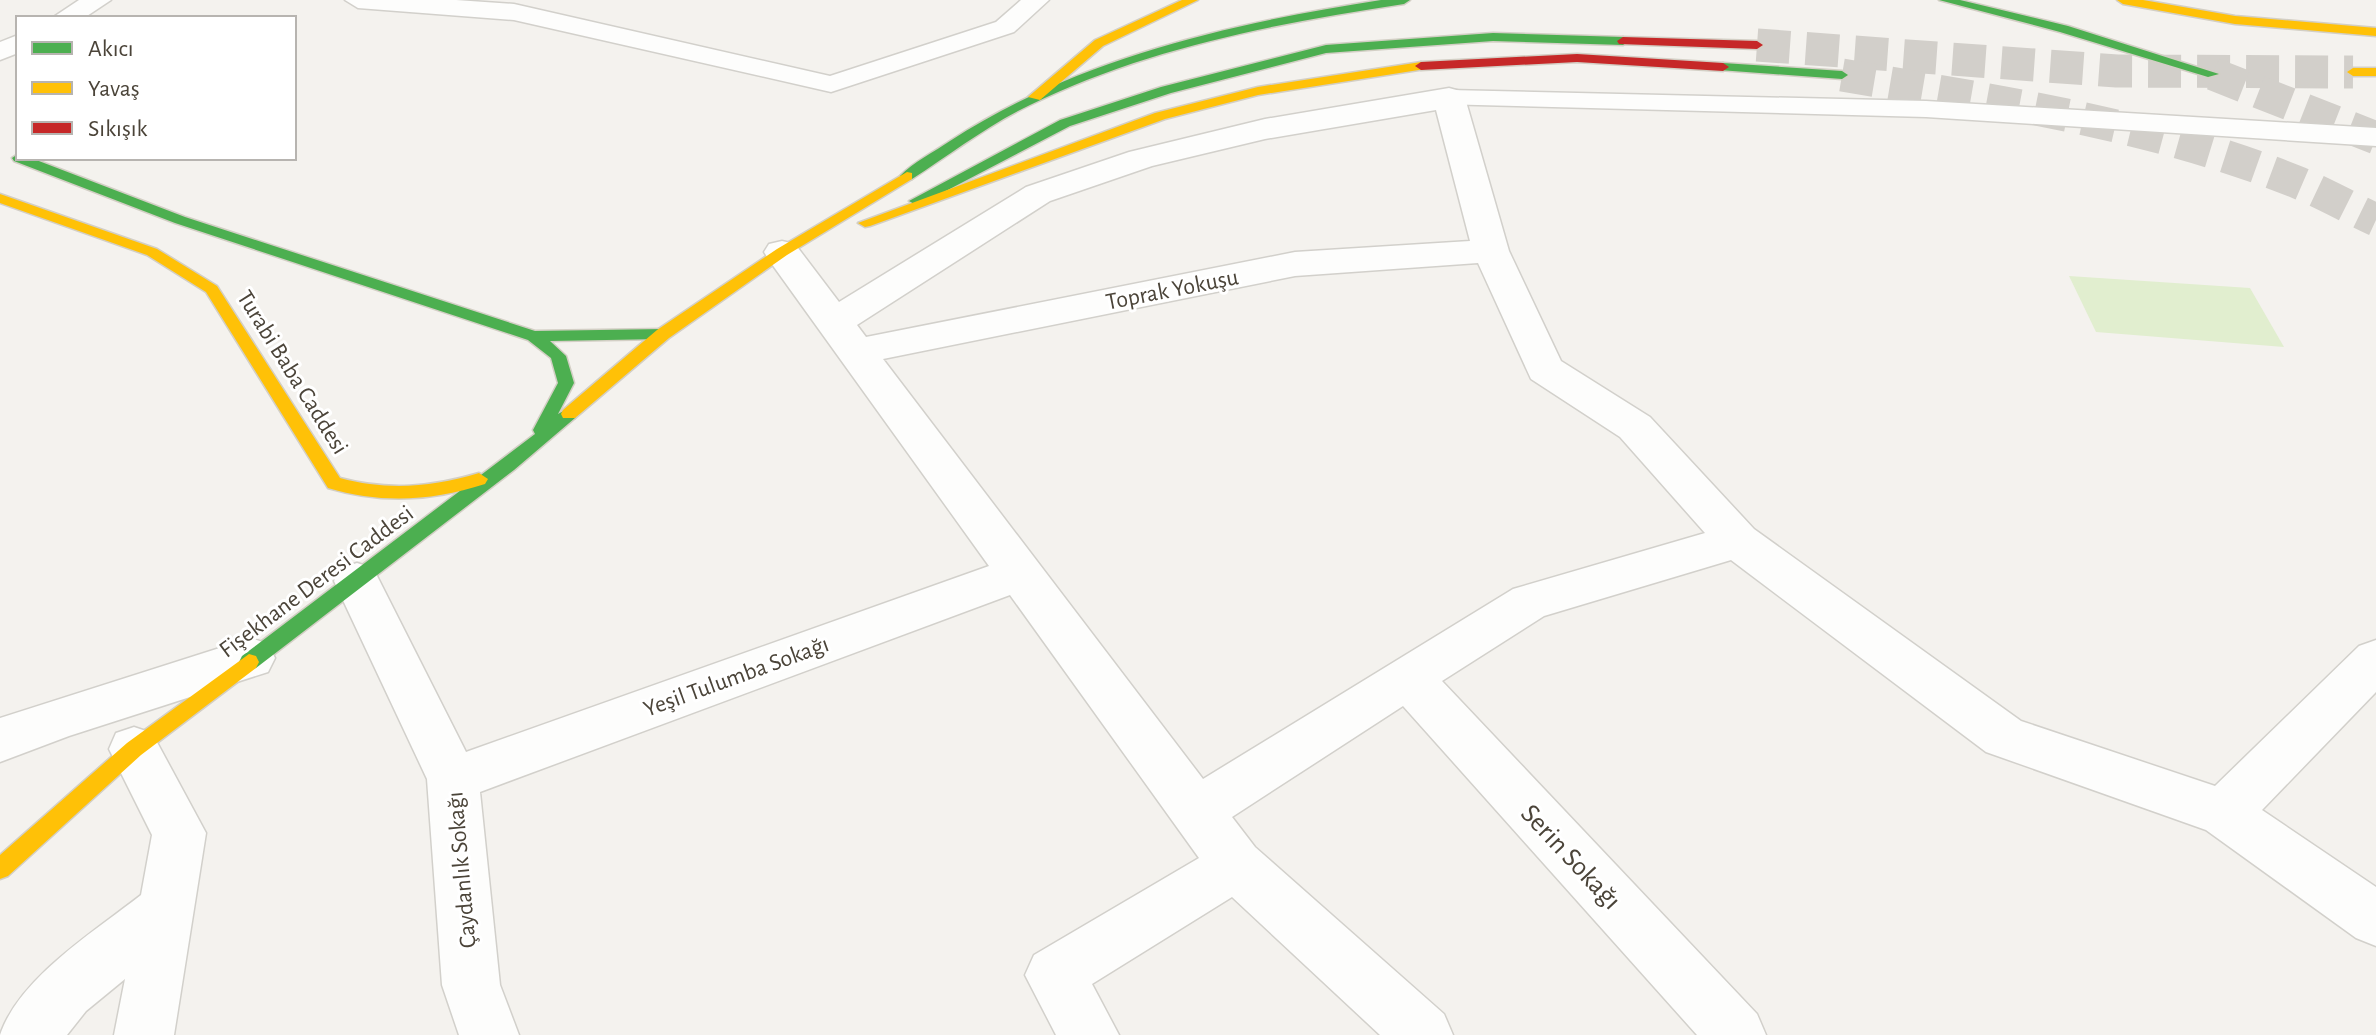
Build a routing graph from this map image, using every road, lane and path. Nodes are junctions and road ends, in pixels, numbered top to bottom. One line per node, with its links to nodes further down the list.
1 (98, 0): 8 (lane)
2 (358, 0): 3 (lane)
3 (1036, 0)
4 (1192, 0): 15 (main road)
5 (1404, 0): 15 (main road)
6 (1945, 0): 13 (main road)
7 (2123, 0): 9 (main road)
8 (69, 16)
9 (2376, 32)
10 (1757, 45): 20 (main road)
11 (2353, 72): 12 (main road)
12 (2376, 72)
13 (2213, 74)
14 (1842, 75): 20 (main road)
15 (1035, 97): 22 (main road)
16 (1449, 98): 17 (lane); 21 (street); 25 (street)
17 (2376, 137)
18 (24, 160): 24 (main road)
19 (0, 198): 26 (main road, Turabi Baba Caddesi)
20 (892, 213): 22 (main road)
21 (1491, 251): 25 (street, Toprak Yokuşu); 27 (street)
22 (782, 252): 23 (main road, Fişekhane Deresi Caddesi); 25 (street)
23 (663, 334): 24 (main road); 26 (main road, Fişekhane Deresi Caddesi)
24 (534, 336): 26 (main road)
25 (845, 337): 28 (street)
26 (508, 466): 29 (main road, Fişekhane Deresi Caddesi)
27 (1738, 541): 32 (street); 37 (street)
28 (1020, 573): 35 (street, Yeşil Tulumba Sokağı); 36 (street)
29 (357, 581): 30 (main road, Fişekhane Deresi Caddesi); 35 (street, Çaydanlık Sokağı)
30 (257, 656): 33 (street); 34 (main road, Fişekhane Deresi Caddesi)
31 (2376, 660): 37 (street)
32 (1408, 678): 36 (street); 47 (street, Serin Sokağı)
33 (0, 740)
34 (134, 749): 39 (main road, Fişekhane Deresi Caddesi); 40 (street)
35 (453, 779): 44 (street, Çaydanlık Sokağı)
36 (1194, 812): 38 (street)
37 (2224, 813): 41 (street)
38 (1236, 865): 45 (street); 46 (street)
39 (0, 869)
40 (165, 910): 42 (street); 43 (street)
41 (2376, 919)
42 (29, 1035)
43 (144, 1035)
44 (489, 1035)
45 (1089, 1035)
46 (1423, 1035)
47 (1736, 1035)

